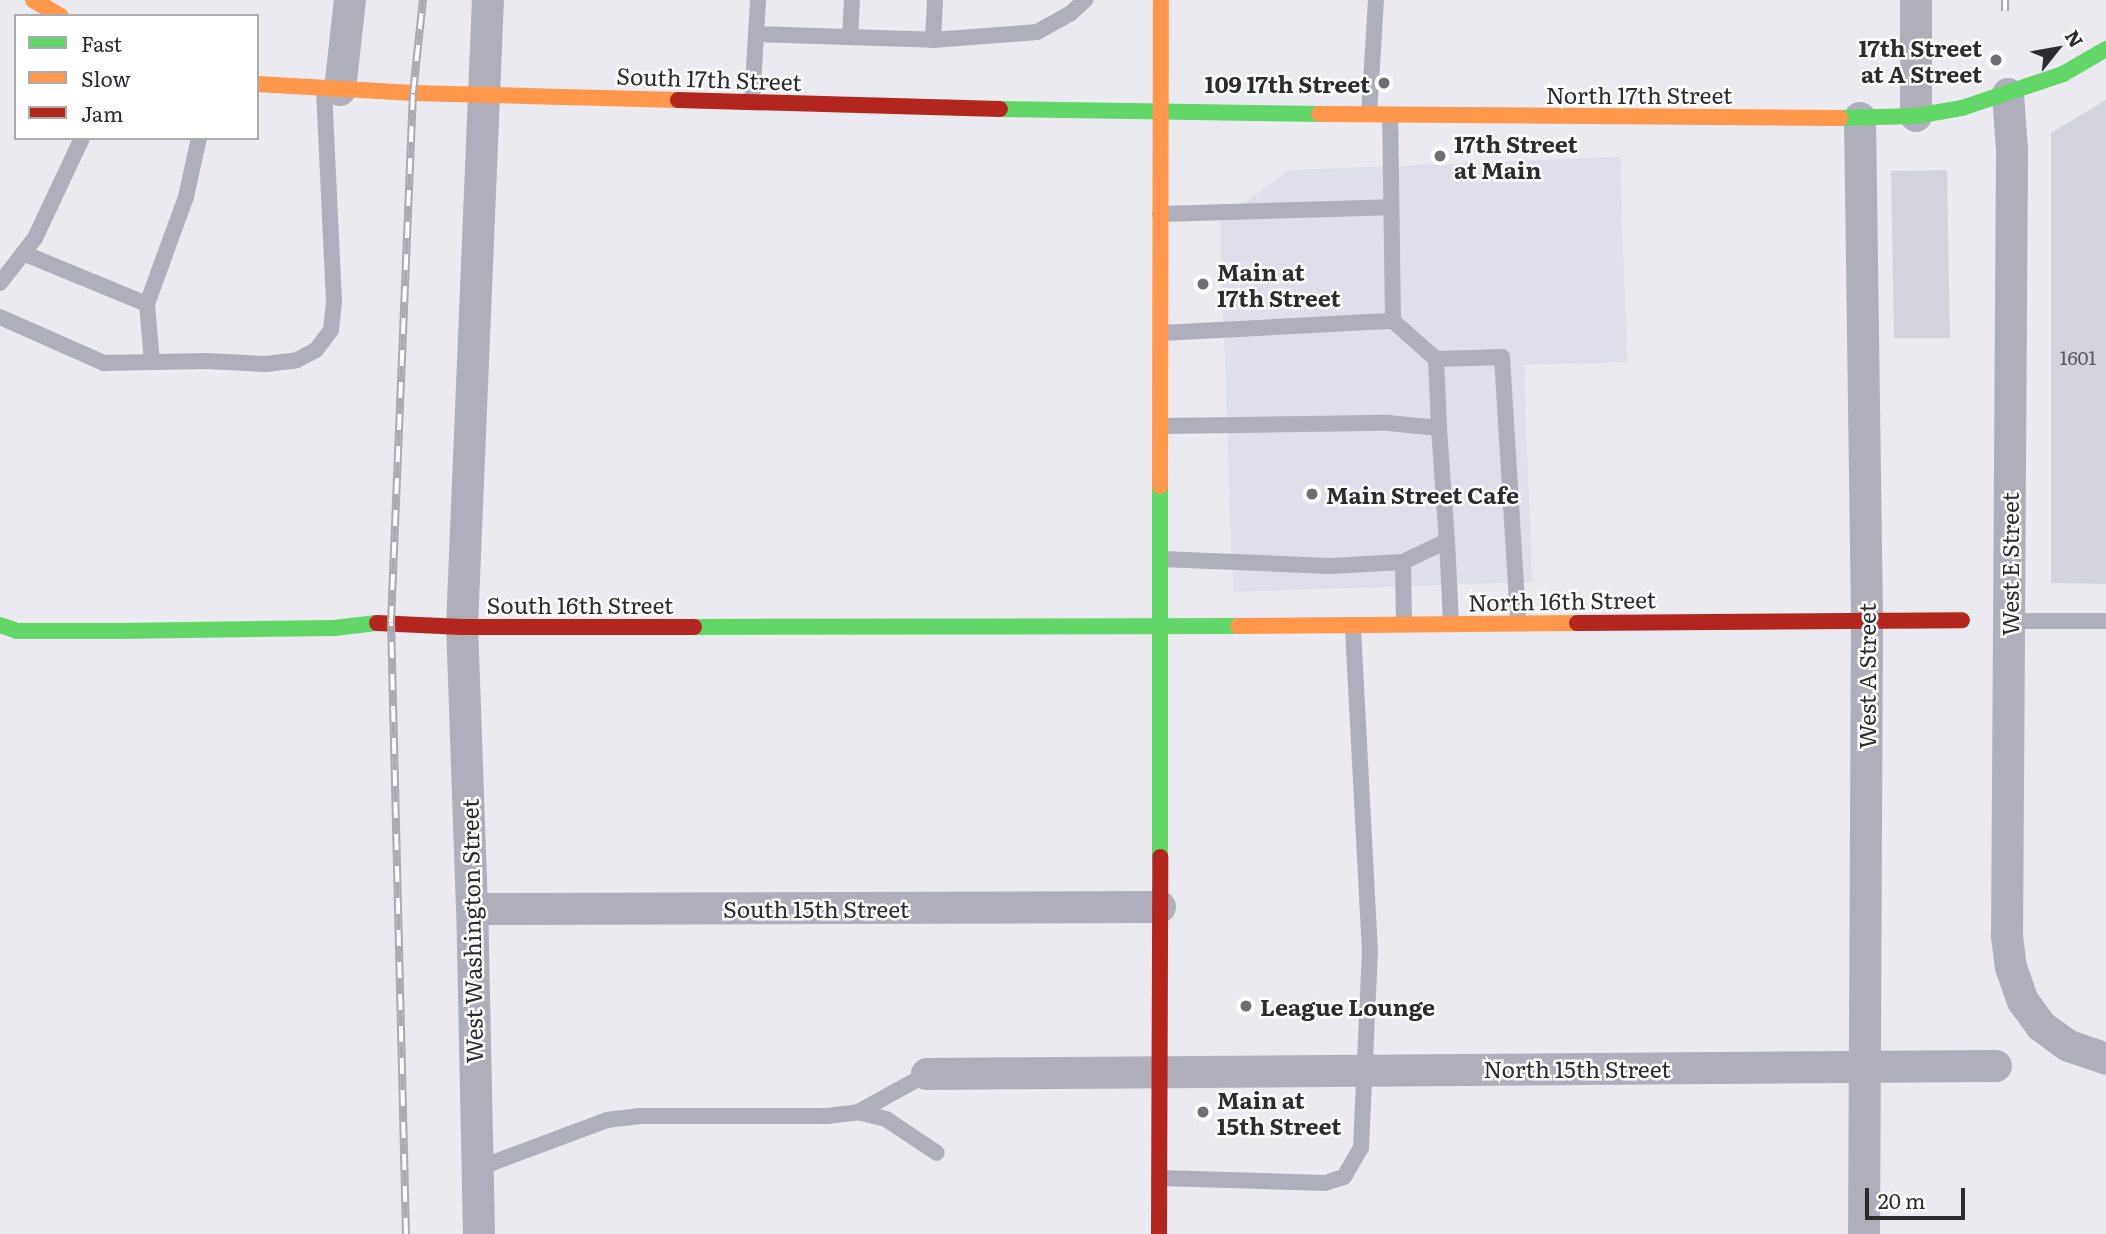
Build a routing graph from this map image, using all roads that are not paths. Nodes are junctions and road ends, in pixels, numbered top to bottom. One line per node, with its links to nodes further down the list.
1 (33, 0): 11 (street)
2 (350, 0): 17 (street)
3 (488, 0): 19 (street, West Washington Street)
4 (758, 0): 12 (lane)
5 (852, 0): 13 (lane)
6 (935, 0): 14 (lane)
7 (1085, 0): 14 (lane)
8 (1161, 0): 21 (street)
9 (1376, 0): 22 (lane)
10 (1916, 0): 24 (street)
11 (58, 14)
12 (756, 34): 13 (lane); 20 (lane)
13 (850, 37): 14 (lane)
14 (933, 40)
15 (2106, 49): 18 (street, North 17th Street)
16 (259, 84): 17 (street, South 17th Street)
17 (332, 90): 19 (street, South 17th Street); 37 (lane)
18 (2008, 94): 24 (street, North 17th Street); 45 (street, West E Street)
19 (483, 95): 20 (street, South 17th Street); 52 (street, West Washington Street)
20 (752, 102): 21 (street, South 17th Street)
21 (1160, 113): 22 (street, North 17th Street); 29 (street)
22 (1369, 114): 23 (street, North 17th Street)
23 (1390, 115): 25 (street, North 17th Street); 28 (lane)
24 (1916, 116): 25 (street, North 17th Street)
25 (1860, 118): 44 (street, West A Street)
26 (81, 140): 30 (lane)
27 (199, 140): 32 (lane)
28 (1391, 207): 29 (lane); 34 (lane)
29 (1160, 214): 35 (street)
30 (23, 253): 31 (lane); 32 (lane)
31 (0, 283)
32 (147, 304): 37 (lane)
33 (0, 317): 37 (lane)
34 (1393, 321): 35 (lane); 36 (lane)
35 (1161, 333): 38 (street)
36 (1436, 359): 39 (lane); 47 (lane)
37 (152, 362)
38 (1161, 426): 39 (lane); 41 (street)
39 (1439, 428): 40 (lane)
40 (1447, 541): 42 (lane); 48 (lane)
41 (1161, 559): 42 (lane); 53 (street)
42 (1403, 562): 49 (lane)
43 (1962, 620): 44 (street, North 16th Street)
44 (1867, 621): 47 (street, North 16th Street); 57 (street, West A Street)
45 (2009, 621): 46 (lane); 56 (street, West E Street)
46 (2106, 621)
47 (1518, 622): 48 (street, North 16th Street)
48 (1451, 623): 49 (street, North 16th Street)
49 (1404, 624): 51 (street, North 16th Street)
50 (0, 625): 52 (street, South 16th Street)
51 (1353, 625): 53 (street, North 16th Street); 59 (lane)
52 (462, 627): 53 (street, South 16th Street); 55 (street, West Washington Street)
53 (1162, 627): 54 (street)
54 (1160, 907): 55 (street, South 15th Street); 60 (street)
55 (472, 909): 64 (street, West Washington Street)
56 (2106, 1059)
57 (1864, 1066): 58 (street, North 15th Street); 59 (street, North 15th Street); 68 (street, West A Street)
58 (1996, 1066)
59 (1366, 1070): 60 (street, North 15th Street); 65 (lane)
60 (1158, 1072): 61 (street, North 15th Street); 65 (street)
61 (927, 1074): 62 (lane)
62 (859, 1112): 63 (lane); 64 (lane)
63 (937, 1153)
64 (476, 1169): 66 (street, West Washington Street)
65 (1159, 1178): 67 (street)
66 (479, 1234)
67 (1159, 1234)
68 (1864, 1234)

